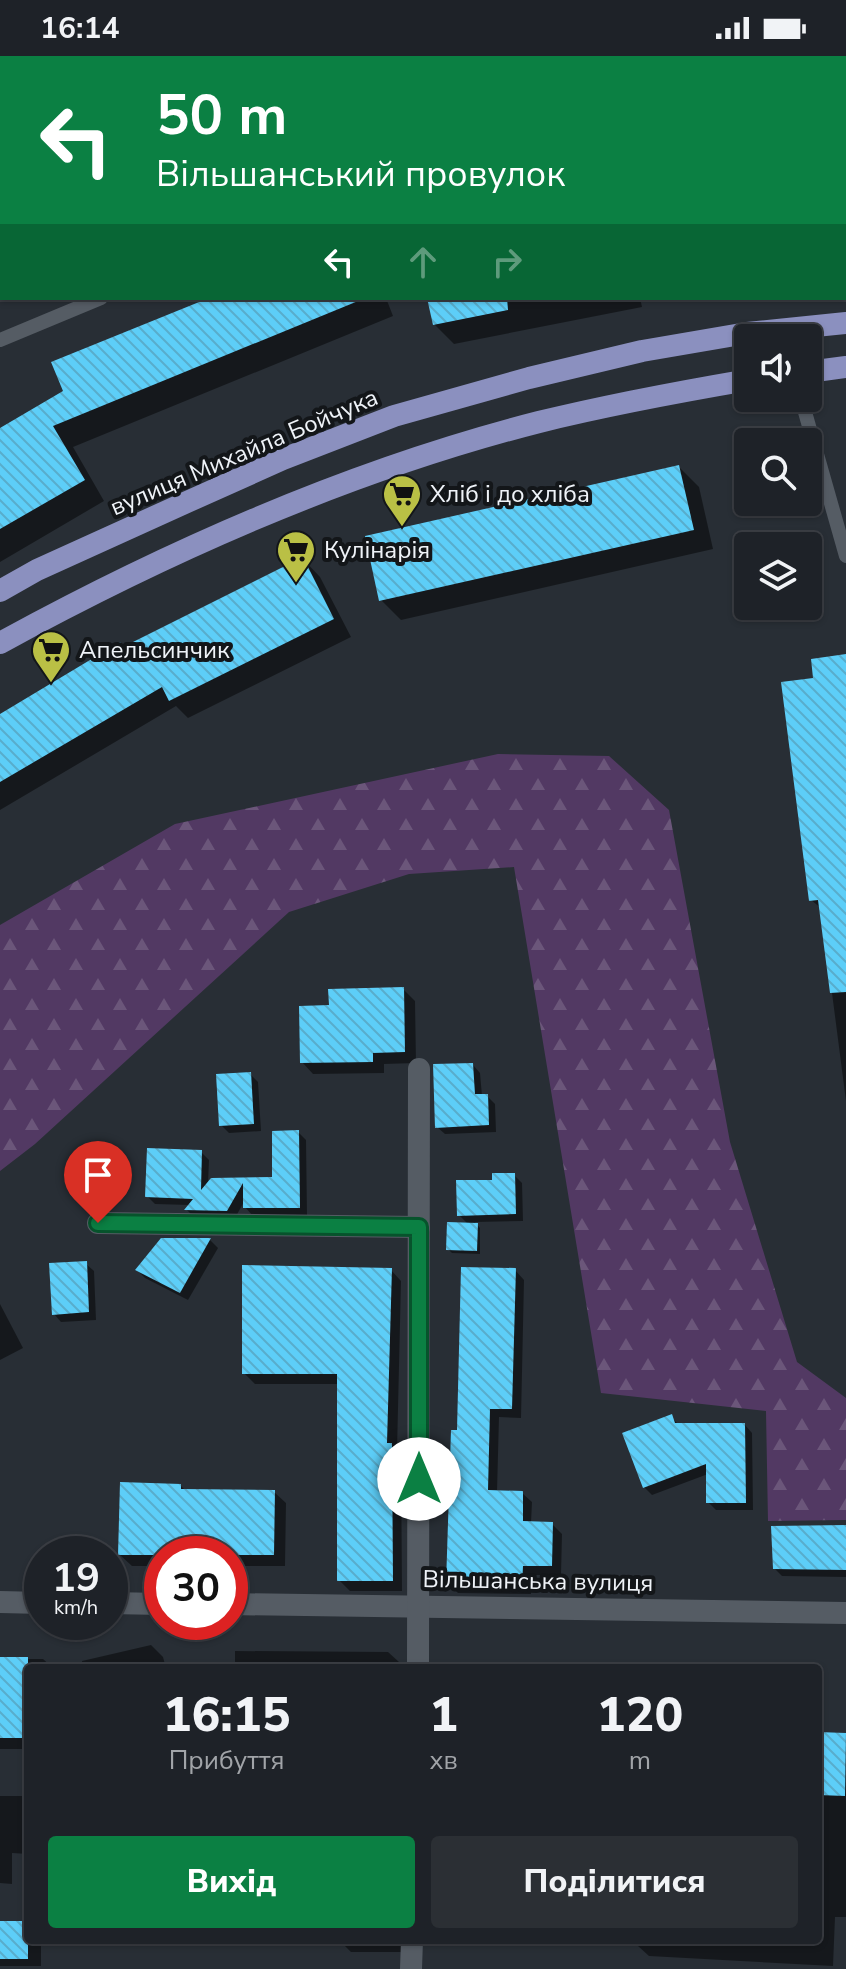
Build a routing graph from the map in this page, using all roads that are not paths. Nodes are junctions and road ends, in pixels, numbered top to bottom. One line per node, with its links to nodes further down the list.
1 (96, 300): 3 (lane)
2 (846, 323): 9 (main road, вулиця Михайла Бойчука)
3 (0, 340)
4 (846, 367): 5 (main road)
5 (822, 370)
6 (734, 382): 10 (main road)
7 (805, 412): 8 (lane)
8 (846, 556)
9 (0, 591)
10 (0, 643)
11 (419, 1069): 13 (street)
12 (98, 1223): 13 (street)
13 (419, 1227): 17 (street)
14 (0, 1602): 15 (street)
15 (24, 1603)
16 (248, 1604): 17 (street, Вільшанська вулиця)
17 (419, 1605): 18 (street, Вільшанська вулиця); 19 (street)
18 (846, 1613)
19 (418, 1664)
20 (412, 1944): 21 (street)
21 (411, 1969)

